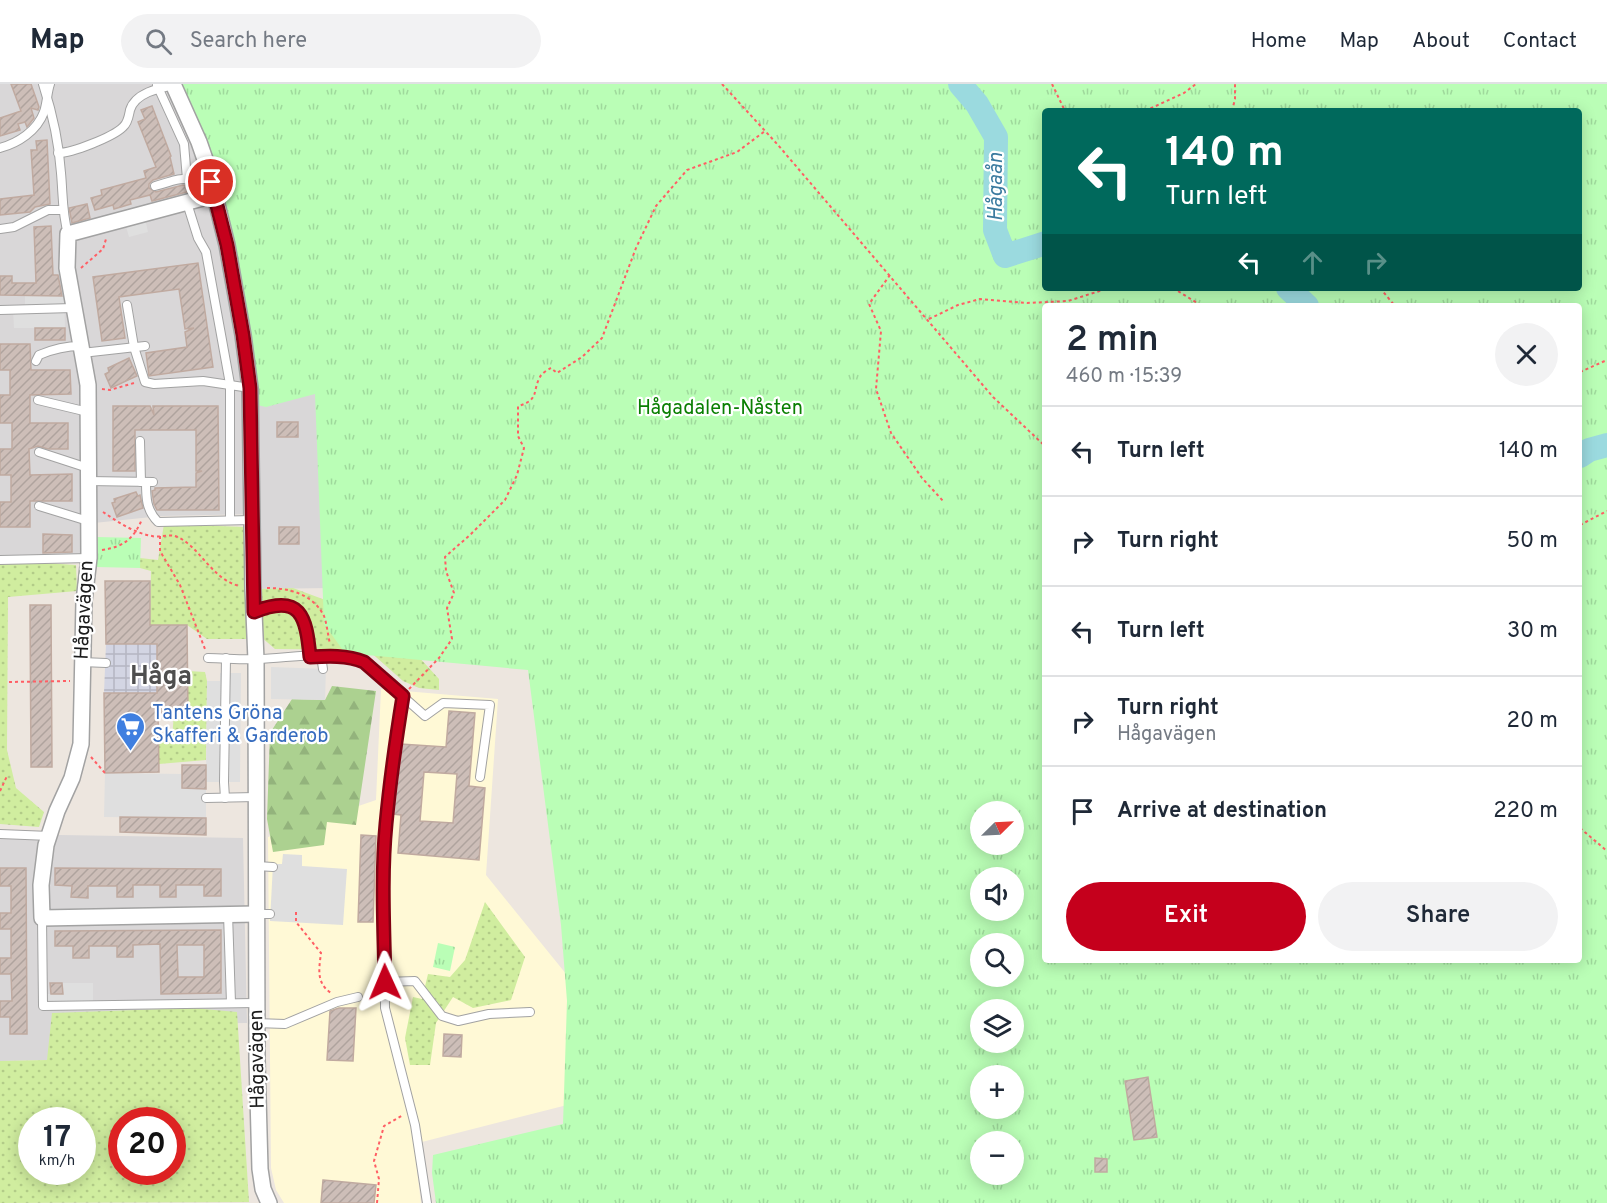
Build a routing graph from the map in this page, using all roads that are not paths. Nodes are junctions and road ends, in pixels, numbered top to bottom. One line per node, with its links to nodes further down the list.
1 (43, 84): 5 (lane)
2 (50, 84): 5 (lane)
3 (174, 84): 4 (lane); 10 (street, Hågavägen)
4 (157, 86): 7 (lane); 8 (lane)
5 (47, 97): 6 (lane); 7 (lane)
6 (0, 148)
7 (58, 153): 12 (lane)
8 (187, 178): 9 (lane); 10 (lane)
9 (155, 186)
10 (208, 197): 11 (street); 23 (street, Hågavägen)
11 (187, 203): 14 (street); 22 (lane)
12 (63, 210): 13 (lane); 14 (lane)
13 (0, 229)
14 (68, 234): 16 (street, Hågavägen)
15 (127, 305): 19 (lane)
16 (73, 308): 17 (lane); 20 (street, Hågavägen)
17 (0, 309)
18 (145, 346): 19 (lane)
19 (134, 347): 20 (lane); 22 (lane)
20 (81, 349): 21 (lane); 25 (street, Hågavägen)
21 (36, 361)
22 (230, 384): 23 (lane); 31 (lane)
23 (250, 388): 32 (street, Hågavägen)
24 (38, 400): 25 (lane)
25 (88, 412): 28 (street, Hågavägen)
26 (140, 441): 29 (lane)
27 (39, 452): 28 (lane)
28 (88, 475): 29 (lane); 33 (street, Hågavägen)
29 (147, 482): 31 (lane)
30 (39, 506): 33 (lane)
31 (230, 520): 32 (lane)
32 (252, 520): 36 (street, Hågavägen)
33 (88, 521): 34 (street, Hågavägen)
34 (89, 554): 35 (lane); 42 (street, Hågavägen)
35 (0, 560)
36 (254, 612): 38 (lane); 41 (street, Hågavägen)
37 (321, 656): 38 (lane); 44 (lane); 45 (lane)
38 (310, 657): 41 (lane)
39 (207, 658): 40 (lane)
40 (226, 658): 41 (lane); 49 (lane)
41 (256, 660): 47 (street, Hågavägen)
42 (82, 662): 43 (lane); 51 (street, Hågavägen)
43 (106, 663)
44 (323, 669)
45 (403, 696): 46 (lane); 57 (lane)
46 (480, 777)
47 (257, 797): 49 (lane); 52 (street, Hågavägen)
48 (206, 798): 49 (lane)
49 (225, 798)
50 (0, 834): 51 (lane)
51 (50, 836): 56 (street, Hågavägen)
52 (257, 866): 53 (lane); 55 (street, Hågavägen)
53 (273, 867)
54 (228, 914): 55 (street); 56 (street); 59 (lane)
55 (264, 914): 60 (street, Hågavägen)
56 (42, 918): 59 (lane)
57 (385, 982): 61 (lane); 64 (lane)
58 (358, 997): 62 (lane)
59 (231, 1003): 60 (lane)
60 (257, 1003): 62 (street, Hågavägen)
61 (530, 1012)
62 (256, 1023): 63 (street, Hågavägen)
63 (269, 1203)
64 (427, 1203)

